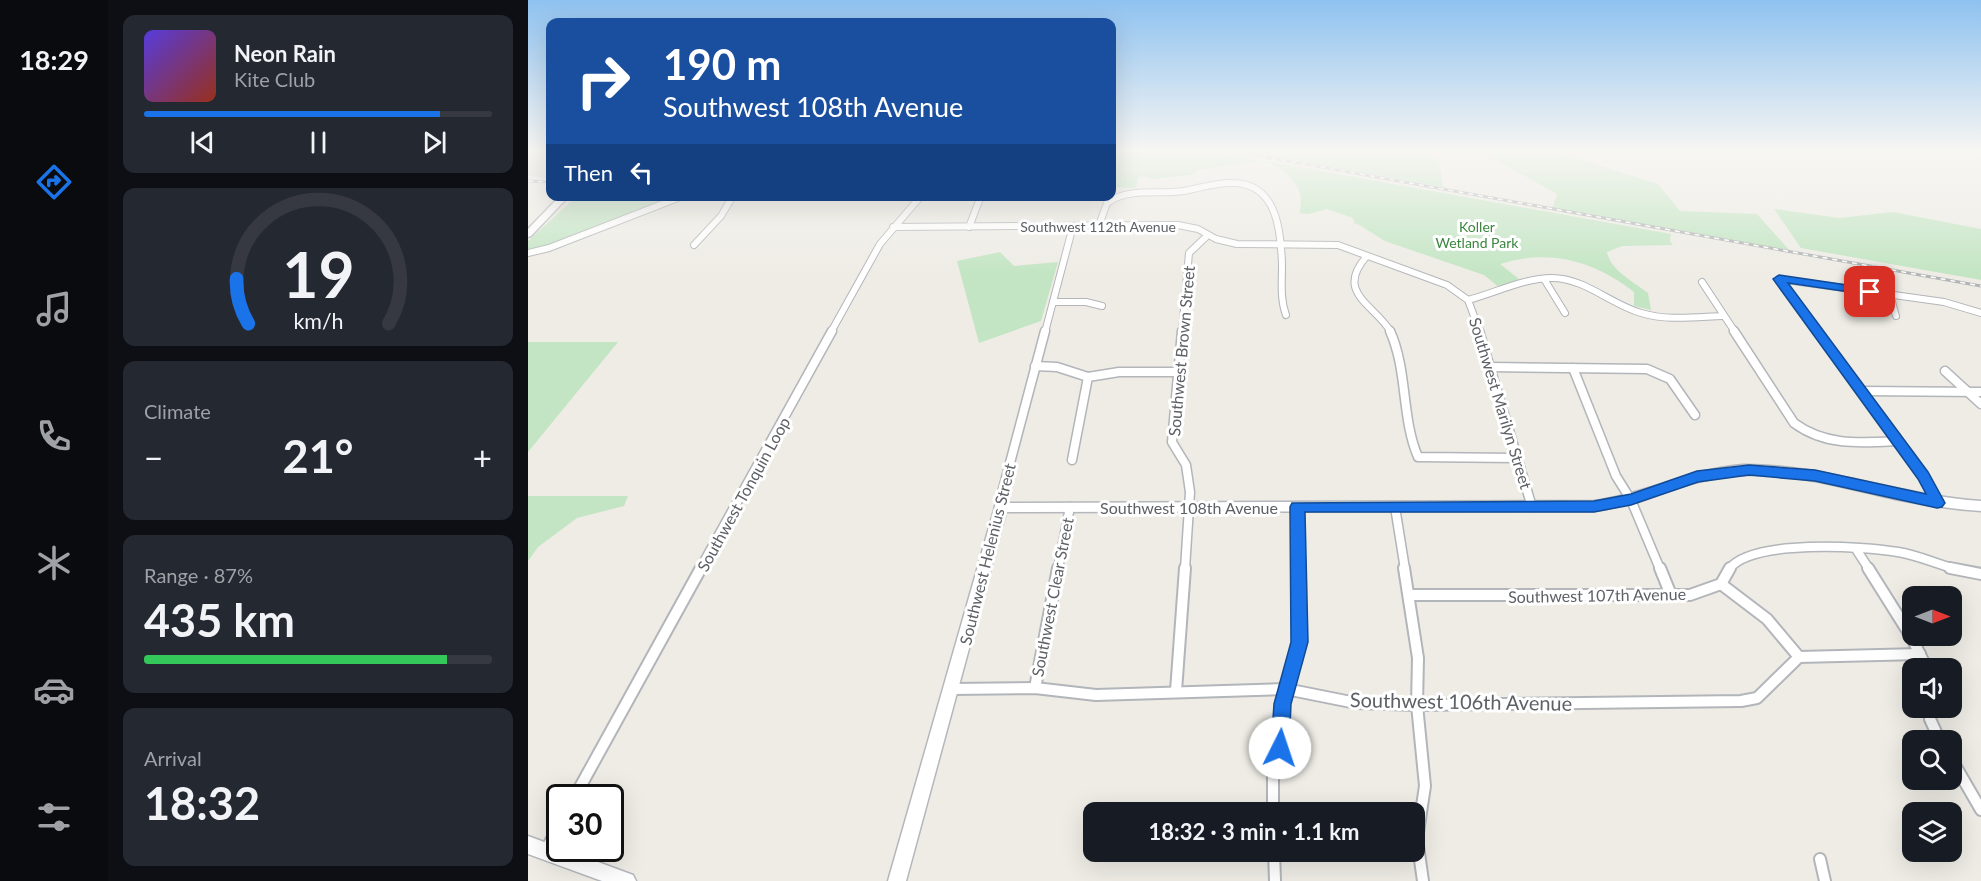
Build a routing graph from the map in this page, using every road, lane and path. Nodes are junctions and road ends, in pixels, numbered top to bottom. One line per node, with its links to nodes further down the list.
1 (1169, 192): 3 (street)
2 (1259, 192): 18 (street)
3 (1116, 199)
4 (560, 201): 12 (street)
5 (565, 201): 12 (street)
6 (671, 201): 20 (street)
7 (730, 201): 19 (street)
8 (916, 201): 14 (street, Southwest Tonquin Loop)
9 (979, 201): 15 (street)
10 (1113, 201): 11 (street)
11 (1099, 225): 13 (street, Southwest 112th Avenue); 17 (street, Southwest 112th Avenue)
12 (536, 226): 16 (street)
13 (1073, 226): 15 (street, Southwest 112th Avenue); 26 (street, Southwest Helenius Street)
14 (893, 227): 15 (street, Southwest 112th Avenue); 70 (street, Southwest Tonquin Loop)
15 (969, 227)
16 (528, 234)
17 (1208, 236): 18 (street, Southwest 112th Avenue); 37 (street, Southwest Brown Street)
18 (1280, 244): 21 (street, Southwest 112th Avenue); 30 (street)
19 (694, 245)
20 (528, 253)
21 (1366, 257): 25 (street, Southwest 112th Avenue); 45 (street)
22 (1544, 279): 25 (street); 28 (street); 31 (street)
23 (1702, 282): 31 (street)
24 (1890, 295): 29 (street); 32 (street); 40 (street)
25 (1468, 300): 34 (street, Southwest Marilyn Street)
26 (1053, 302): 27 (street); 33 (street, Southwest Helenius Street)
27 (1102, 306)
28 (1565, 313)
29 (1981, 313)
30 (1286, 315)
31 (1723, 316): 44 (street)
32 (1896, 316)
33 (1035, 366): 38 (street); 50 (street, Southwest Helenius Street)
34 (1489, 367): 35 (street); 45 (street, Southwest Marilyn Street)
35 (1573, 368): 43 (street); 47 (street)
36 (1945, 371): 39 (street)
37 (1177, 372): 38 (street); 52 (street, Southwest Brown Street)
38 (1088, 376): 46 (street)
39 (1965, 391): 40 (street); 41 (street); 42 (street)
40 (1861, 392): 44 (street)
41 (1981, 392)
42 (1981, 404)
43 (1695, 415)
44 (1897, 441): 48 (street)
45 (1516, 458): 55 (street, Southwest Marilyn Street)
46 (1072, 460)
47 (1631, 500): 48 (street, Southwest 108th Avenue); 55 (street, Southwest 108th Avenue); 60 (street)
48 (1937, 503): 49 (street, Southwest 108th Avenue)
49 (1981, 506)
50 (1001, 507): 51 (street, Southwest 108th Avenue); 65 (street, Southwest Helenius Street)
51 (1070, 507): 52 (street, Southwest 108th Avenue); 64 (street, Southwest Clear Street)
52 (1188, 507): 53 (street, Southwest 108th Avenue); 67 (street, Southwest Brown Street)
53 (1297, 507): 54 (street, Southwest 108th Avenue); 66 (street)
54 (1395, 507): 55 (street, Southwest 108th Avenue); 59 (street)
55 (1532, 507)
56 (1857, 549): 57 (street); 58 (street); 61 (street)
57 (1981, 574)
58 (1721, 584): 60 (street, Southwest 107th Avenue); 62 (street)
59 (1409, 595): 60 (street, Southwest 107th Avenue); 68 (street)
60 (1671, 595)
61 (1920, 654): 62 (street); 63 (street)
62 (1799, 657): 68 (street, Southwest 106th Avenue)
63 (1922, 658)
64 (1035, 688): 65 (street, Southwest 106th Avenue); 67 (street, Southwest 106th Avenue)
65 (952, 689): 77 (street, Southwest Helenius Street)
66 (1286, 689): 67 (street, Southwest 106th Avenue); 68 (street, Southwest 106th Avenue); 71 (street)
67 (1176, 692)
68 (1417, 705): 79 (street)
69 (1962, 777): 72 (street)
70 (582, 784)
71 (1273, 802)
72 (1981, 810)
73 (537, 848): 76 (street)
74 (1820, 859): 80 (street)
75 (1274, 862): 78 (street)
76 (627, 881)
77 (897, 881)
78 (1275, 881)
79 (1423, 881)
80 (1825, 881)

